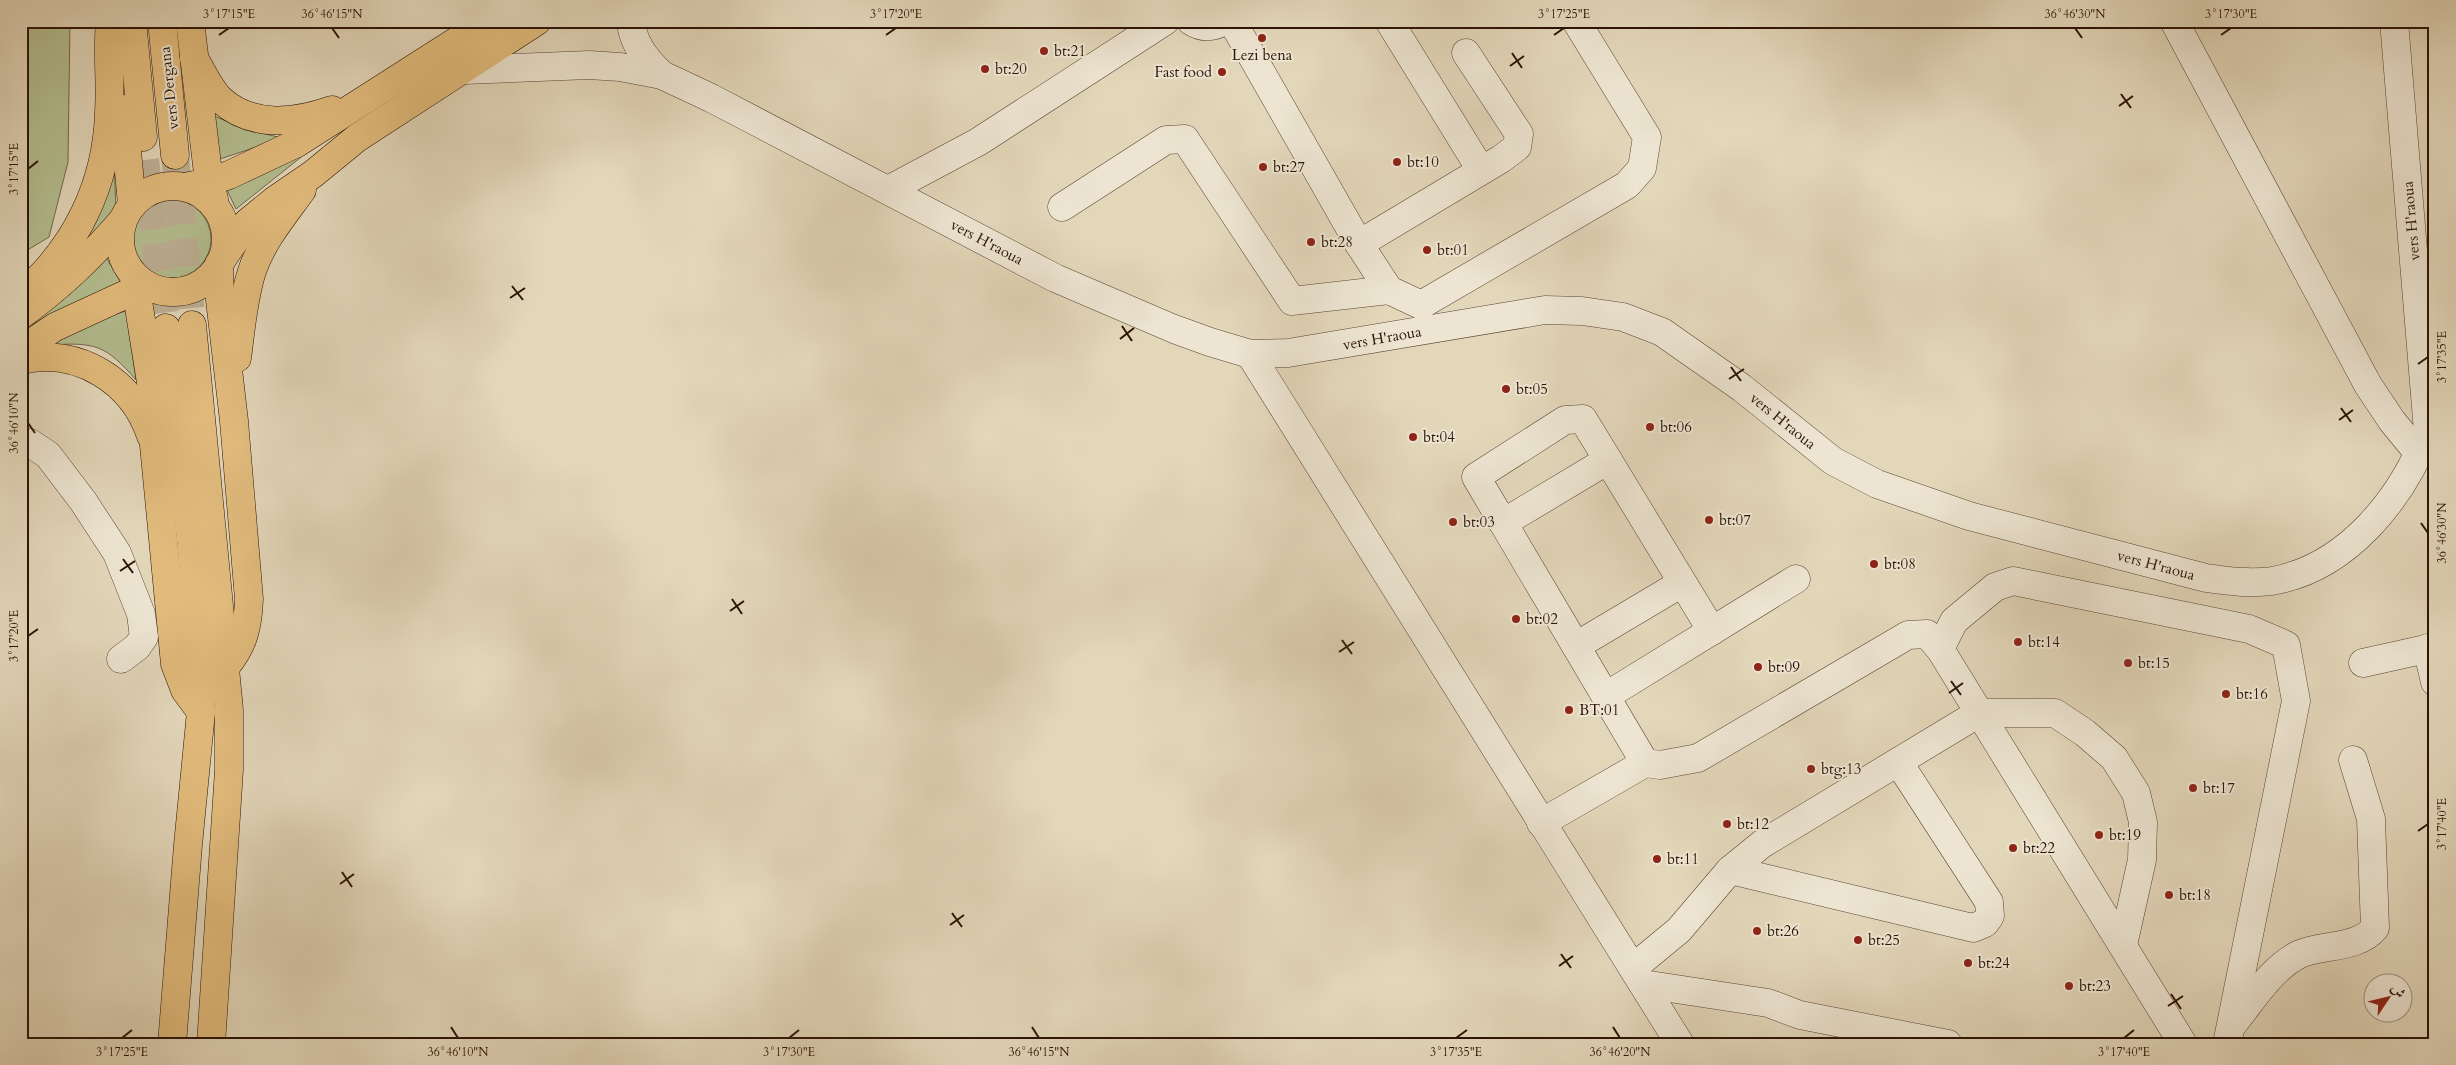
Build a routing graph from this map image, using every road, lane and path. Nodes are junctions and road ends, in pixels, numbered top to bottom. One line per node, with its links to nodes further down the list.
1 (111, 21): 28 (highway); 33 (highway)
2 (132, 21): 22 (highway)
3 (162, 21): 21 (highway, vers Dergana)
4 (190, 21): 17 (highway)
5 (488, 21): 20 (highway)
6 (537, 21): 18 (highway)
7 (631, 21): 19 (street)
8 (1165, 21): 25 (street)
9 (1191, 21): 10 (street)
10 (1224, 21)
11 (1232, 21): 29 (street)
12 (1389, 21): 23 (street)
13 (1576, 21): 32 (street)
14 (2174, 21): 39 (street)
15 (2394, 21): 39 (street, vers H'raoua)
16 (1466, 53): 23 (street)
17 (194, 58): 20 (highway); 26 (highway)
18 (463, 70): 19 (street); 24 (highway)
19 (662, 75): 25 (street, vers H'raoua)
20 (364, 99): 26 (highway)
21 (175, 155)
22 (146, 160)
23 (1481, 170): 29 (street)
24 (313, 174): 30 (highway); 38 (highway)
25 (888, 190): 36 (street, vers H'raoua)
26 (203, 193): 28 (highway); 30 (highway)
27 (1062, 207): 32 (street)
28 (127, 212): 31 (highway); 34 (highway)
29 (1359, 244): 32 (street)
30 (221, 261): 31 (highway); 38 (highway)
31 (139, 284): 35 (highway); 41 (highway)
32 (1389, 290)
33 (21, 295)
34 (21, 315)
35 (21, 350)
36 (1250, 354): 39 (street, vers H'raoua); 62 (street)
37 (21, 360): 41 (highway)
38 (232, 397): 54 (highway)
39 (2428, 441)
40 (30, 443): 46 (street)
41 (154, 445): 44 (highway)
42 (1608, 460): 43 (street); 43 (street); 47 (street)
43 (1503, 523): 49 (street)
44 (169, 580): 46 (street); 57 (highway)
45 (1796, 580): 48 (street)
46 (131, 583): 52 (street)
47 (1682, 583): 48 (street); 49 (street)
48 (1712, 631): 56 (street)
49 (1576, 646): 56 (street)
50 (2431, 647): 53 (street); 55 (street)
51 (1940, 649): 58 (street); 60 (street); 66 (street)
52 (122, 659)
53 (2363, 663)
54 (226, 666): 57 (highway); 68 (highway)
55 (2435, 682)
56 (1606, 696): 60 (street)
57 (201, 712): 67 (highway)
58 (1979, 713): 61 (street); 64 (street); 64 (street)
59 (2352, 760): 66 (street)
60 (1645, 763): 62 (street)
61 (1899, 763): 63 (street); 63 (street)
62 (1540, 823): 65 (street)
63 (1730, 870): 65 (street)
64 (2122, 945): 71 (street)
65 (1638, 976): 69 (street); 70 (street)
66 (2229, 1036)
67 (172, 1044)
68 (211, 1044)
69 (1680, 1044)
70 (1948, 1044)
71 (2183, 1044)

